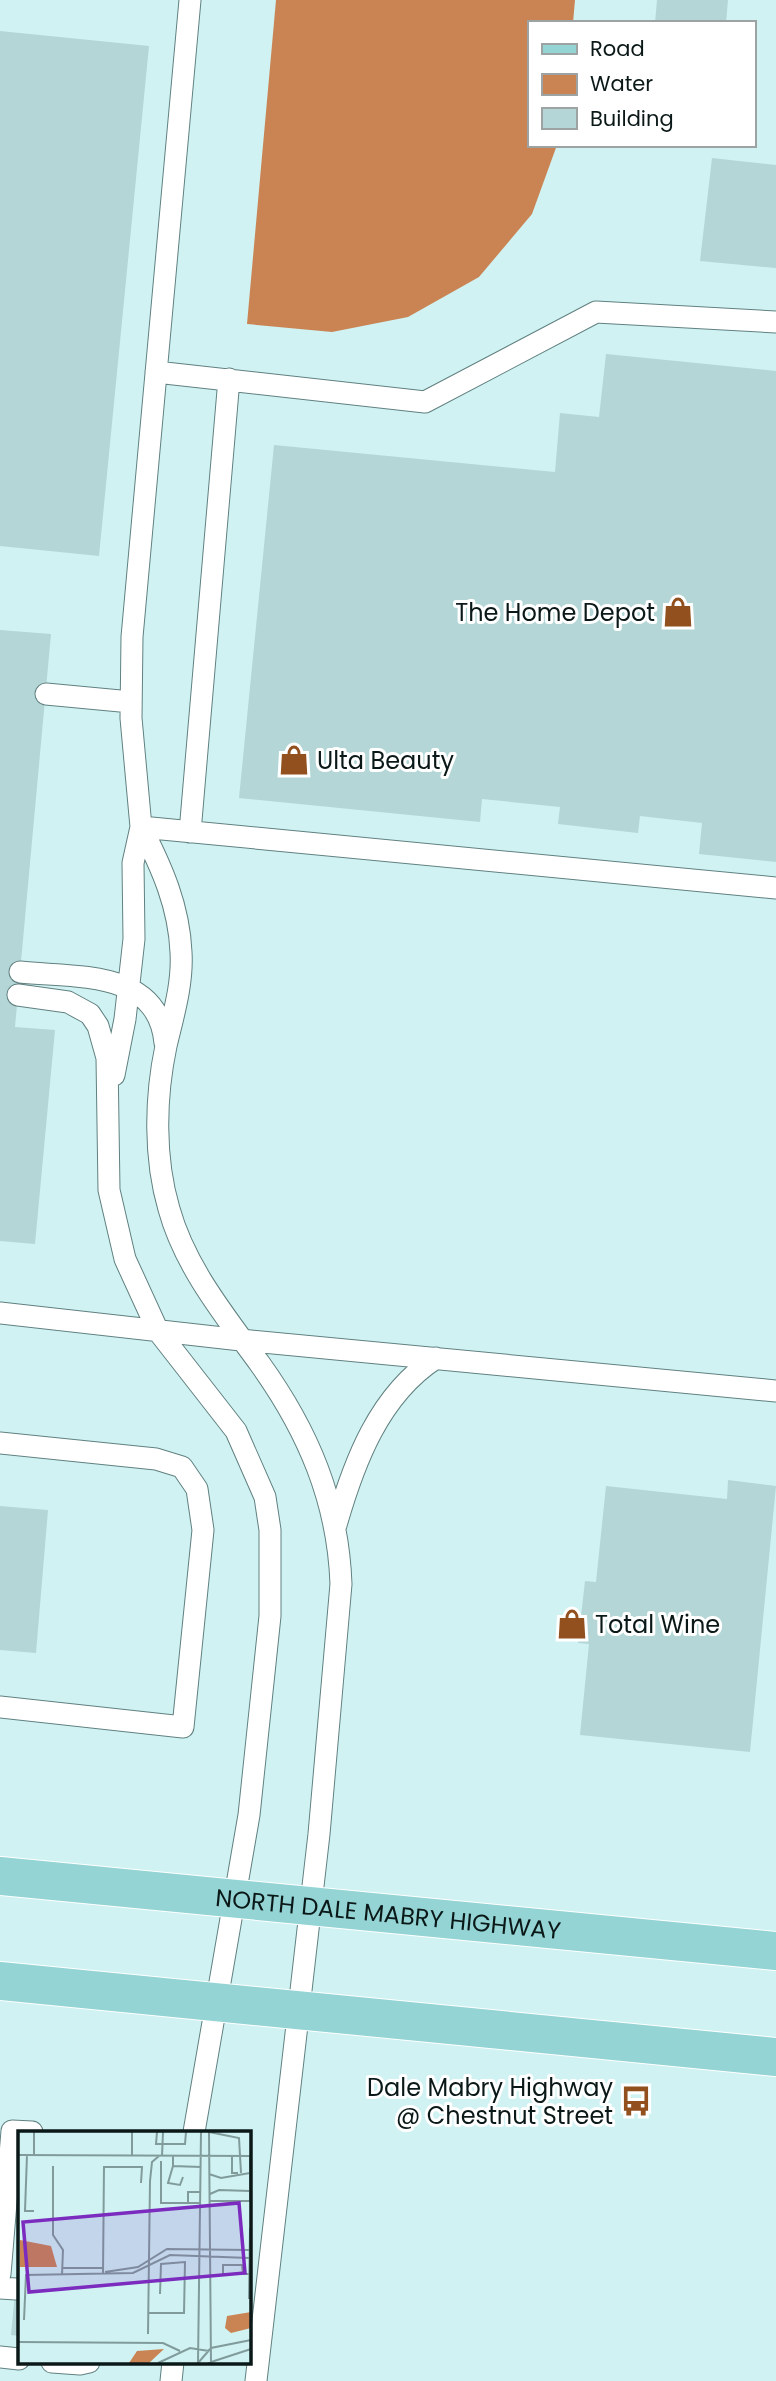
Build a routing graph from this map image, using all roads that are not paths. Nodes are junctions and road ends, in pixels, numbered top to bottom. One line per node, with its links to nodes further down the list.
1 (190, 0): 3 (lane)
2 (776, 322): 4 (lane)
3 (156, 372): 4 (lane); 6 (lane)
4 (229, 379): 8 (lane)
5 (46, 694): 6 (lane)
6 (131, 702): 7 (lane)
7 (141, 827): 8 (lane); 11 (lane); 13 (lane)
8 (190, 832): 9 (lane)
9 (776, 888)
10 (20, 972): 11 (lane)
11 (129, 986): 13 (lane); 14 (lane)
12 (18, 995): 14 (lane)
13 (166, 1048): 17 (lane)
14 (109, 1094): 16 (lane)
15 (0, 1313): 16 (lane)
16 (158, 1331): 17 (lane); 24 (lane)
17 (241, 1340): 18 (lane); 21 (lane)
18 (436, 1359): 19 (lane); 21 (lane)
19 (776, 1391)
20 (0, 1443): 22 (lane)
21 (335, 1527): 25 (lane)
22 (0, 1707)
23 (0, 1876): 24 (main road, NORTH DALE MABRY HIGHWAY)
24 (234, 1899): 25 (main road, NORTH DALE MABRY HIGHWAY); 28 (lane)
25 (311, 1907): 26 (main road, NORTH DALE MABRY HIGHWAY); 29 (lane)
26 (776, 1951)
27 (0, 1981): 28 (main road)
28 (215, 2003): 29 (main road); 31 (lane)
29 (299, 2011): 30 (main road); 38 (lane)
30 (776, 2057)
31 (194, 2131)
32 (18, 2132): 33 (lane)
33 (14, 2178): 34 (lane)
34 (11, 2233): 35 (lane)
35 (0, 2274)
36 (0, 2357): 37 (lane)
37 (18, 2359)
38 (256, 2381)

